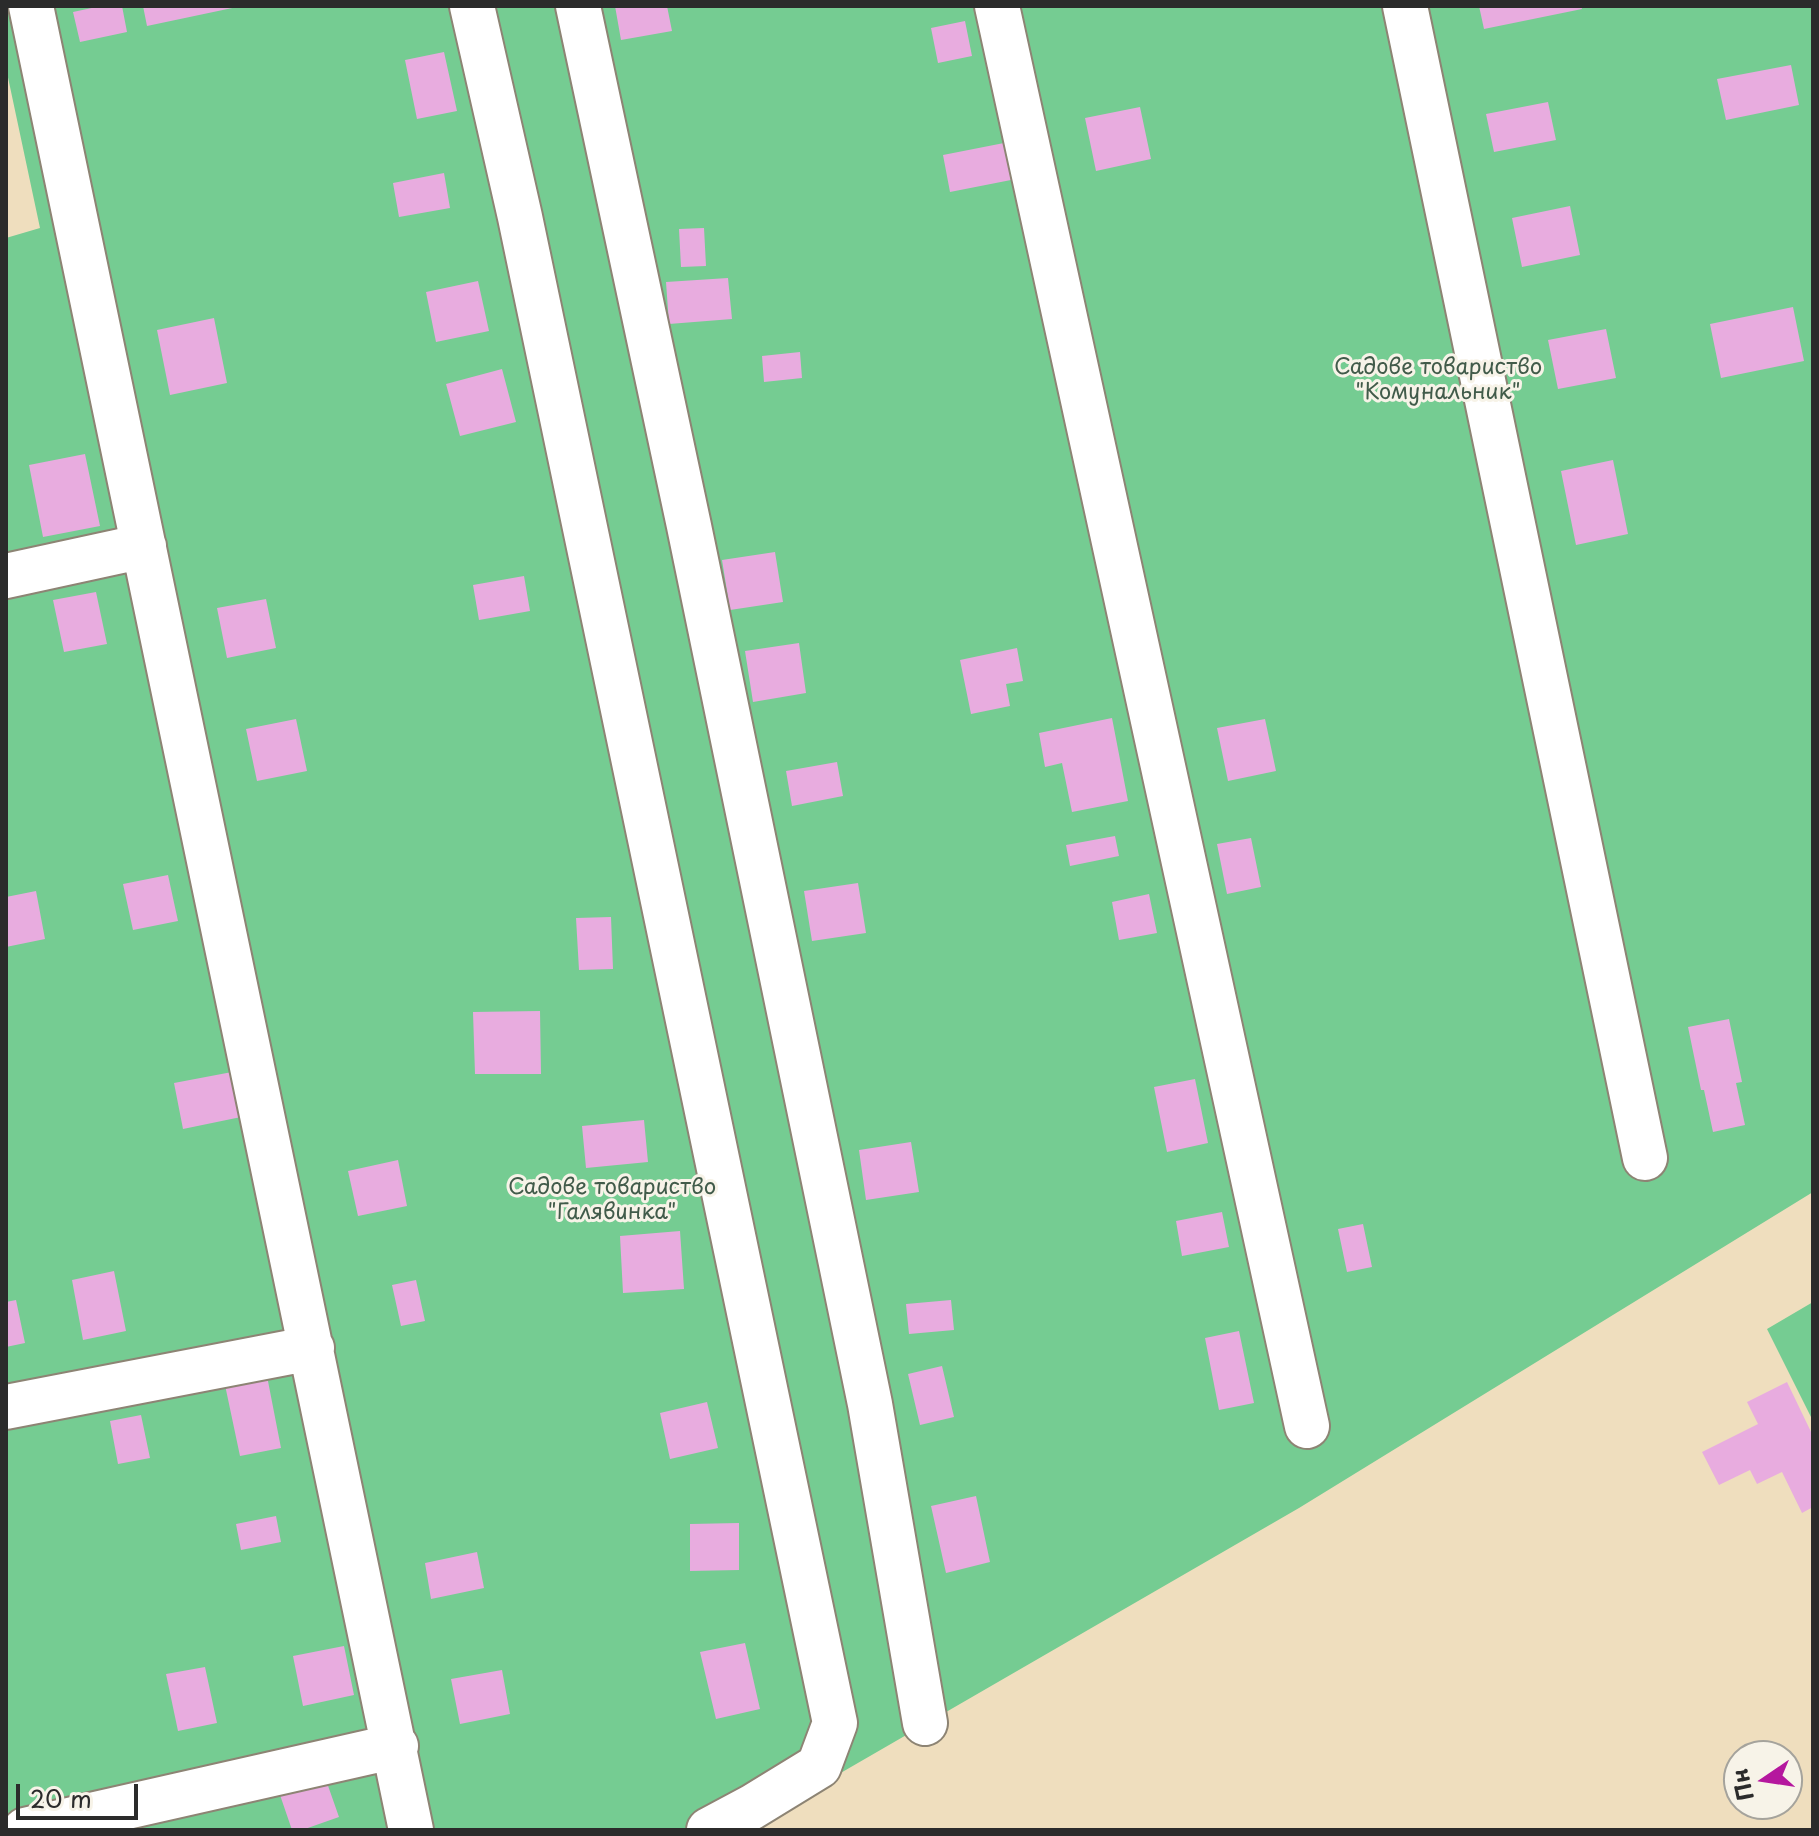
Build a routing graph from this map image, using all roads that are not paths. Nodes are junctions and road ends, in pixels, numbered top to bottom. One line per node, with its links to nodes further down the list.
1 (30, 6): 6 (street); 7 (street)
2 (472, 6): 17 (street)
3 (578, 6): 13 (street)
4 (997, 6): 12 (street)
5 (1405, 6): 9 (street)
6 (6, 12)
7 (144, 546): 8 (street); 10 (street)
8 (6, 576)
9 (1645, 1158)
10 (312, 1348): 11 (street); 14 (street)
11 (6, 1407)
12 (1307, 1426)
13 (925, 1723)
14 (396, 1746): 15 (street); 16 (street)
15 (25, 1830)
16 (411, 1830)
17 (709, 1830)

